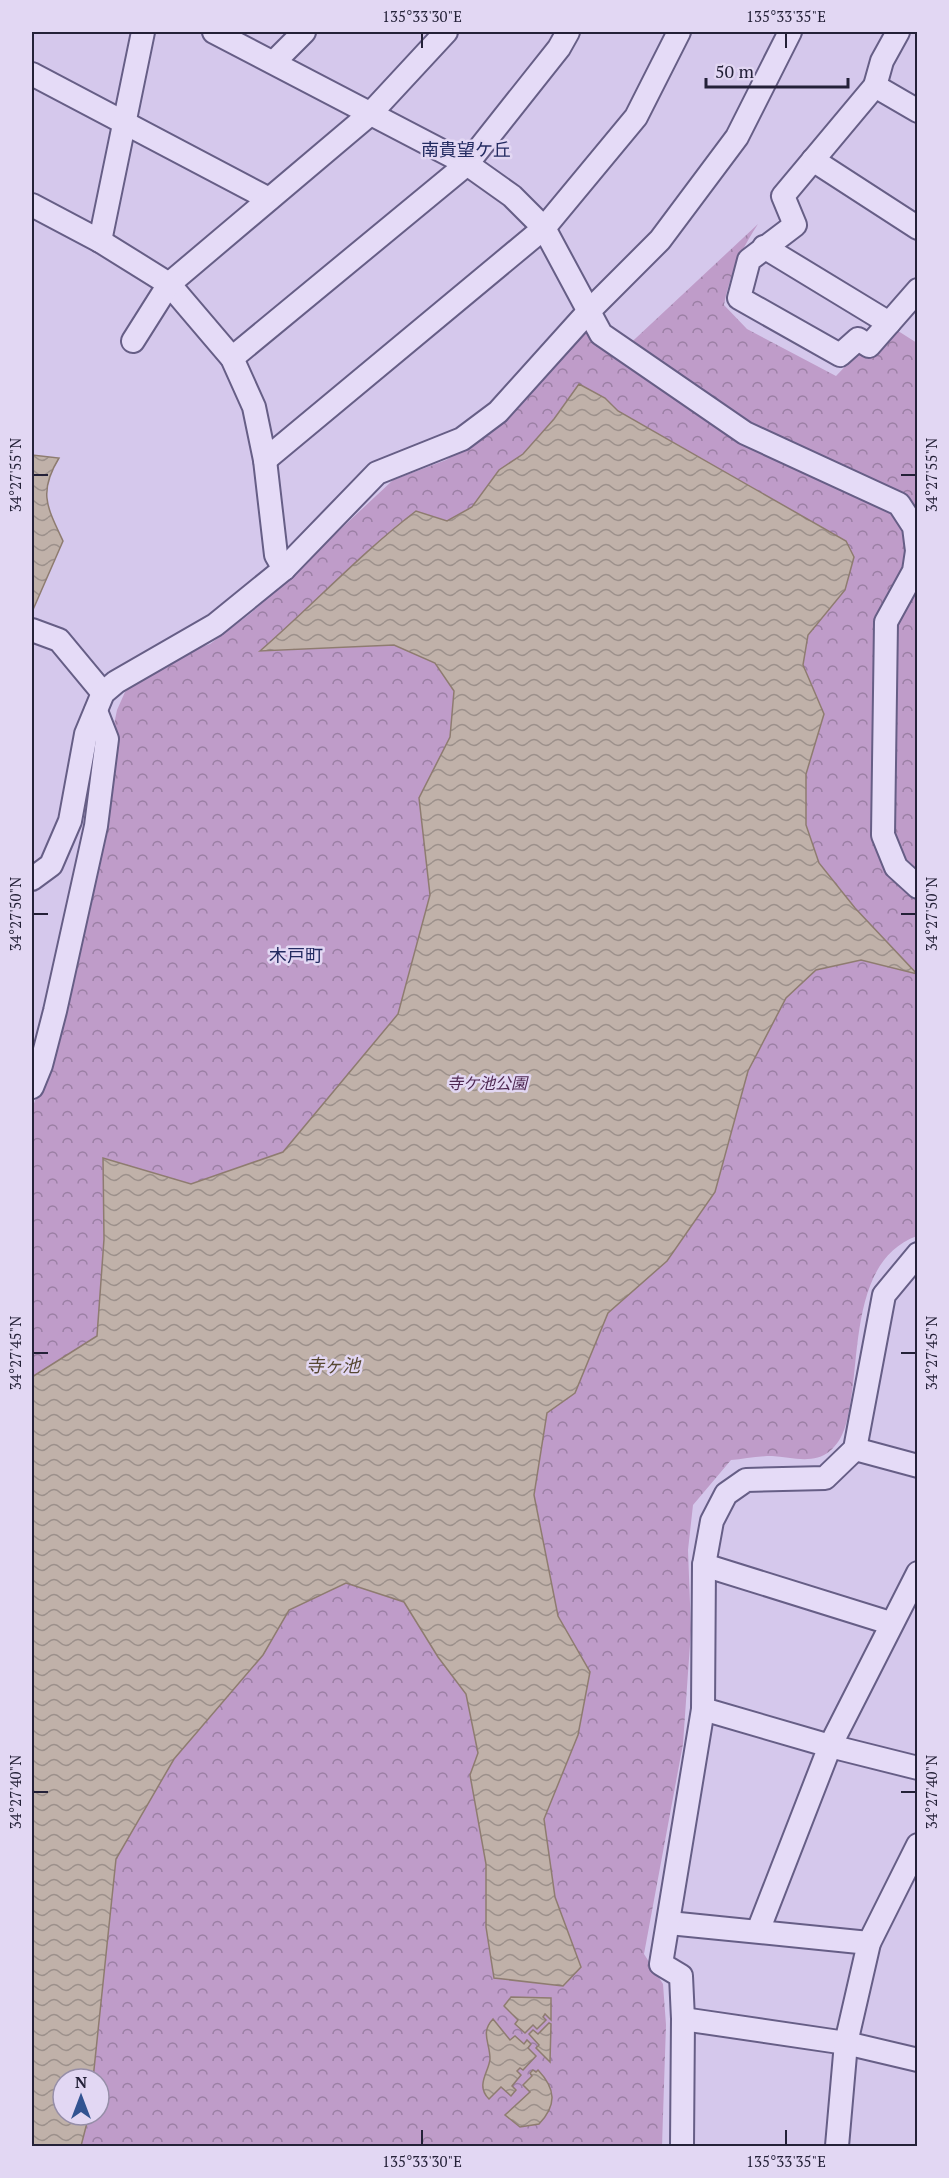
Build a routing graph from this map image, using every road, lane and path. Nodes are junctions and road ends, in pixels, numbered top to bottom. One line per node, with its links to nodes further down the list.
1 (143, 32): 14 (street)
2 (214, 32): 9 (street)
3 (304, 32): 9 (street)
4 (446, 32): 13 (street)
5 (567, 32): 16 (street)
6 (679, 32): 19 (street)
7 (790, 32): 25 (street)
8 (898, 32): 11 (street)
9 (274, 62): 13 (street)
10 (32, 74): 14 (street)
11 (874, 86): 12 (street); 15 (street)
12 (918, 111)
13 (370, 114): 16 (street); 17 (street)
14 (124, 123): 17 (street); 21 (street)
15 (813, 160): 20 (street); 22 (street)
16 (467, 164): 19 (street); 28 (street)
17 (269, 198): 23 (street)
18 (32, 204): 21 (street)
19 (544, 228): 25 (street); 29 (street)
20 (918, 228)
21 (100, 242): 23 (street)
22 (764, 247): 26 (street); 26 (street)
23 (169, 284): 27 (street); 28 (street)
24 (918, 290): 26 (street)
25 (588, 312): 30 (street); 34 (street)
26 (890, 323)
27 (133, 341)
28 (232, 358): 29 (street)
29 (265, 460): 30 (street)
30 (284, 569): 32 (street)
31 (32, 630): 32 (street)
32 (100, 702): 33 (street); 35 (street)
33 (32, 879)
34 (918, 887)
35 (32, 1086)
36 (918, 1254): 37 (street)
37 (855, 1449): 38 (street); 39 (street)
38 (918, 1466)
39 (704, 1565): 41 (street); 42 (street)
40 (918, 1573): 41 (street)
41 (891, 1623): 43 (street)
42 (703, 1709): 43 (street); 46 (street)
43 (830, 1746): 44 (street); 47 (street)
44 (918, 1768)
45 (916, 1853): 48 (street)
46 (669, 1923): 47 (street); 49 (street)
47 (758, 1931): 48 (street)
48 (868, 1943): 50 (street)
49 (683, 2019): 50 (street); 52 (street)
50 (846, 2043): 51 (street); 53 (street)
51 (918, 2060)
52 (682, 2146)
53 (837, 2146)

